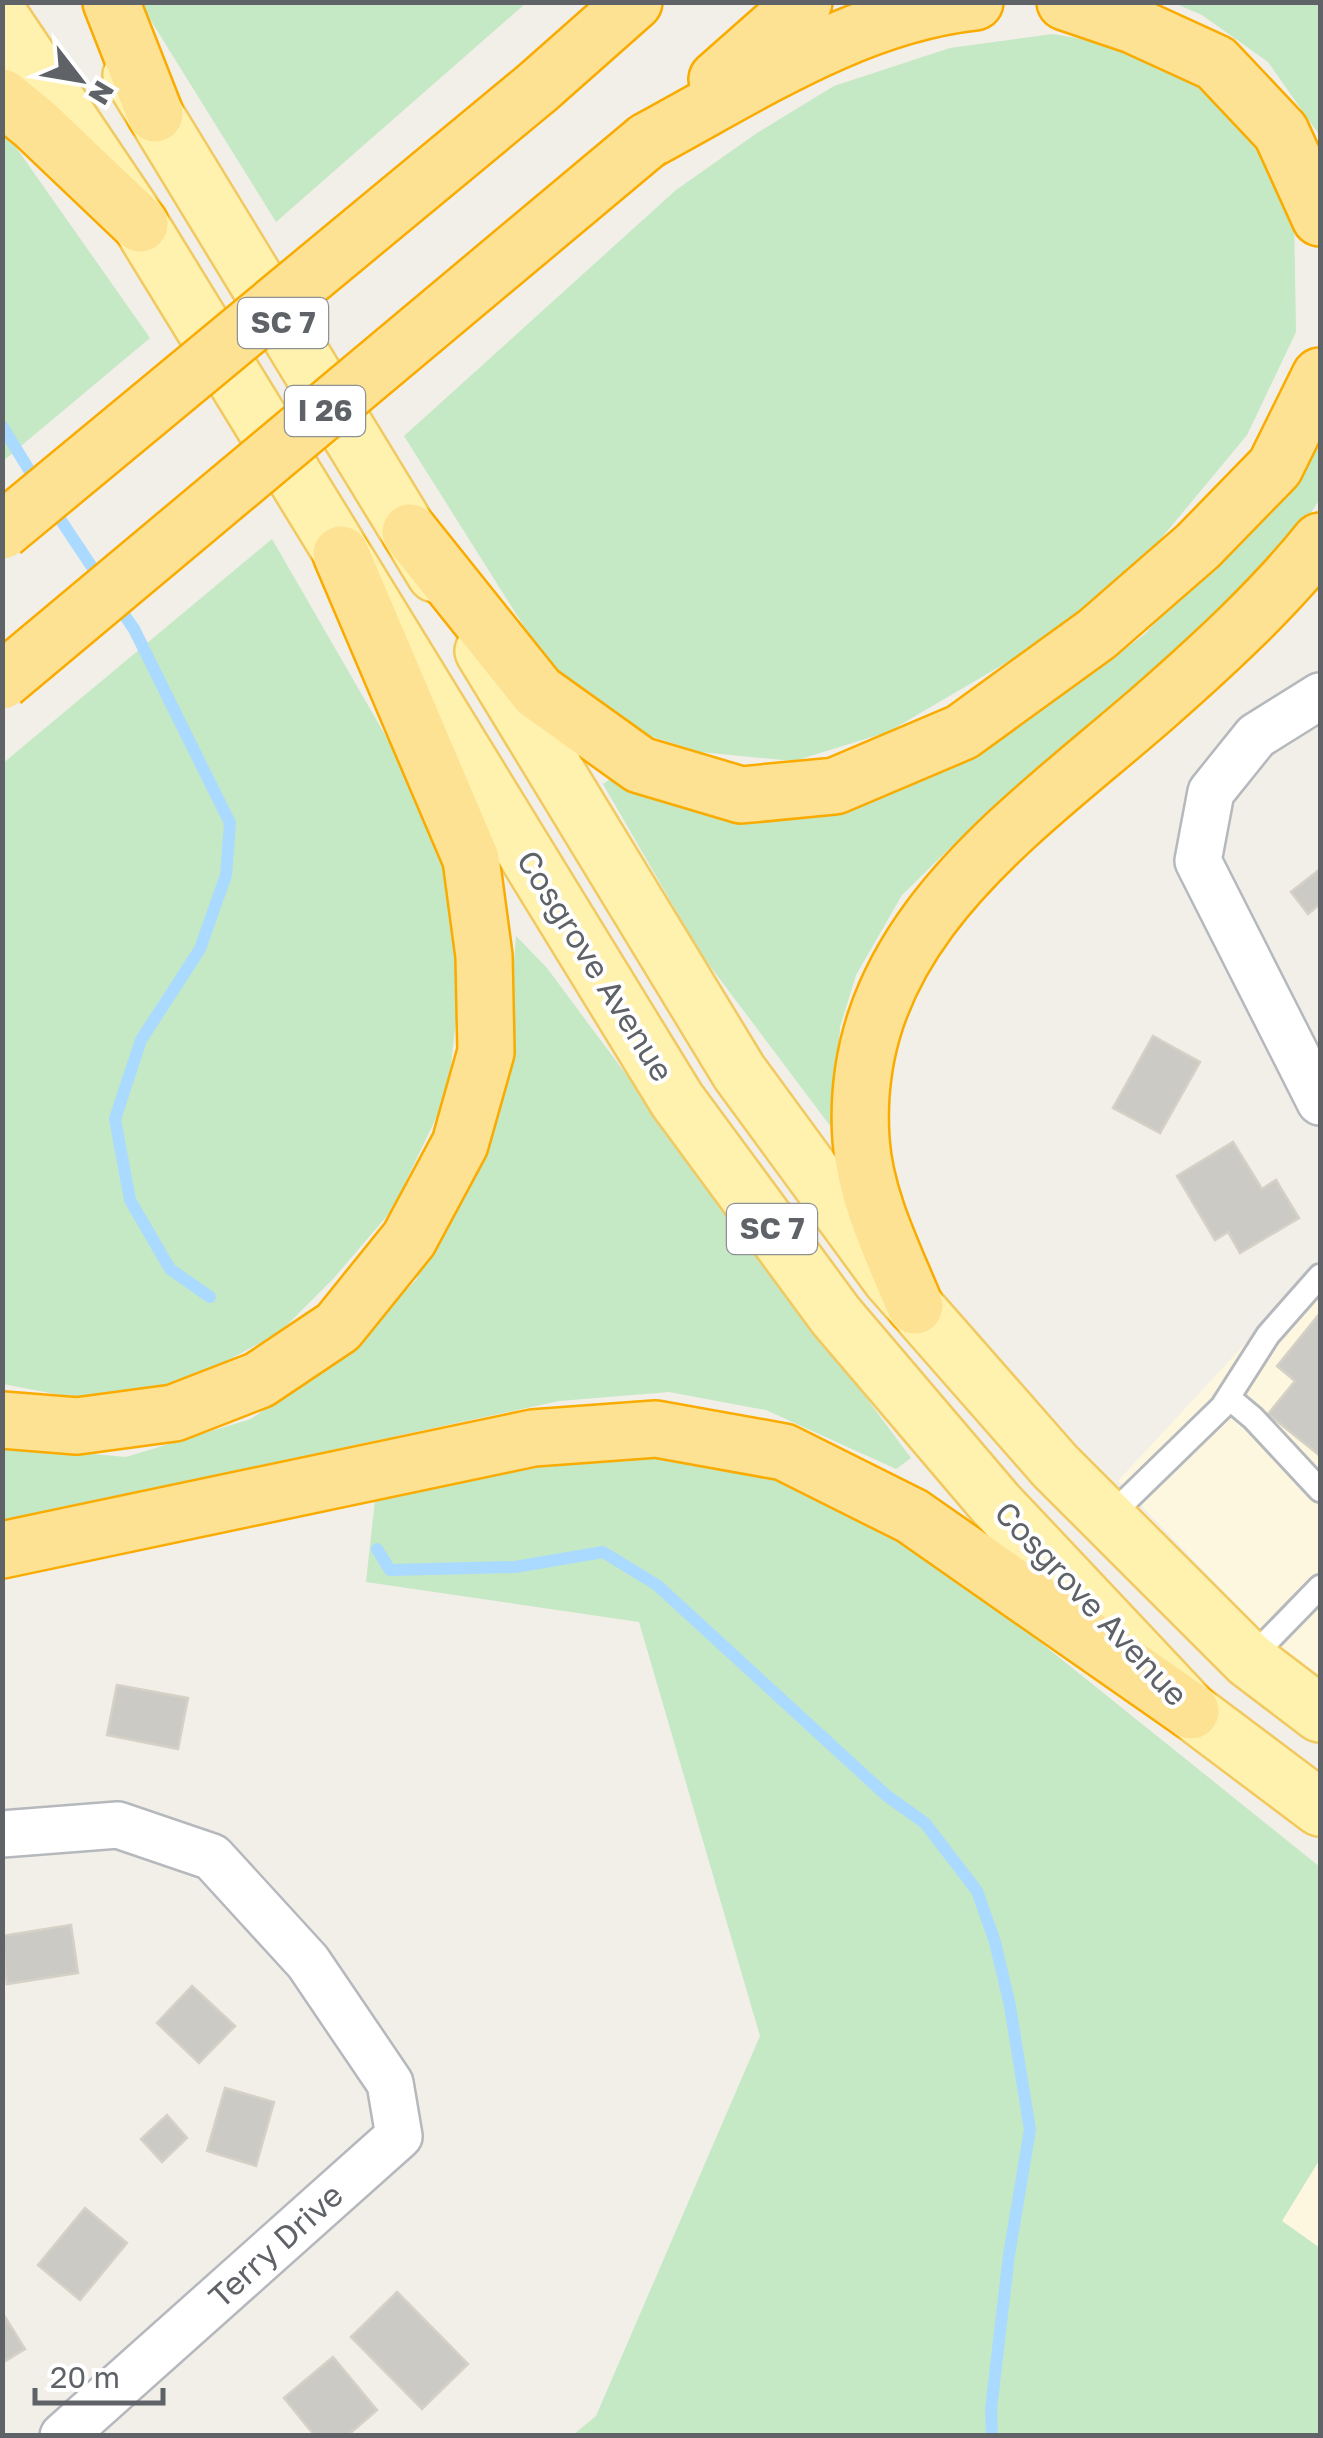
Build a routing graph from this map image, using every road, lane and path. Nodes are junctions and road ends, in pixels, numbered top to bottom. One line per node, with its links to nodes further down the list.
1 (87, 2): 11 (main road, Cosgrove Avenue / SC 7)
2 (111, 2): 11 (highway)
3 (604, 2): 9 (highway)
4 (634, 2): 9 (highway)
5 (804, 2): 12 (highway, I 26)
6 (975, 2): 12 (highway)
7 (1065, 2): 13 (highway)
8 (2, 19): 14 (main road, Cosgrove Avenue / SC 7)
9 (538, 87): 16 (highway, bridge)
10 (2, 97): 14 (highway)
11 (155, 114): 17 (main road, Cosgrove Avenue / SC 7)
12 (648, 141): 20 (highway, I 26, bridge)
13 (1320, 218)
14 (140, 224): 19 (main road, Cosgrove Avenue / SC 7)
15 (1320, 376): 17 (highway)
16 (2, 532)
17 (410, 532): 24 (main road, Cosgrove Avenue / SC 7)
18 (1320, 540): 24 (highway)
19 (341, 554): 26 (highway); 32 (main road, Cosgrove Avenue / SC 7)
20 (2, 682)
21 (1320, 696): 22 (street)
22 (1320, 1102)
23 (1320, 1276): 25 (lane)
24 (915, 1306): 28 (main road, Cosgrove Avenue / SC 7)
25 (1229, 1398): 27 (lane); 28 (lane)
26 (2, 1420)
27 (1320, 1490)
28 (1108, 1518): 31 (main road, Cosgrove Avenue / SC 7)
29 (2, 1550): 32 (highway)
30 (1320, 1587): 31 (lane)
31 (1249, 1660): 33 (main road, Cosgrove Avenue / SC 7)
32 (1192, 1710): 34 (main road, Cosgrove Avenue / SC 7)
33 (1320, 1714)
34 (1320, 1808)
35 (2, 1834): 36 (street, Terry Drive)
36 (63, 2436)

